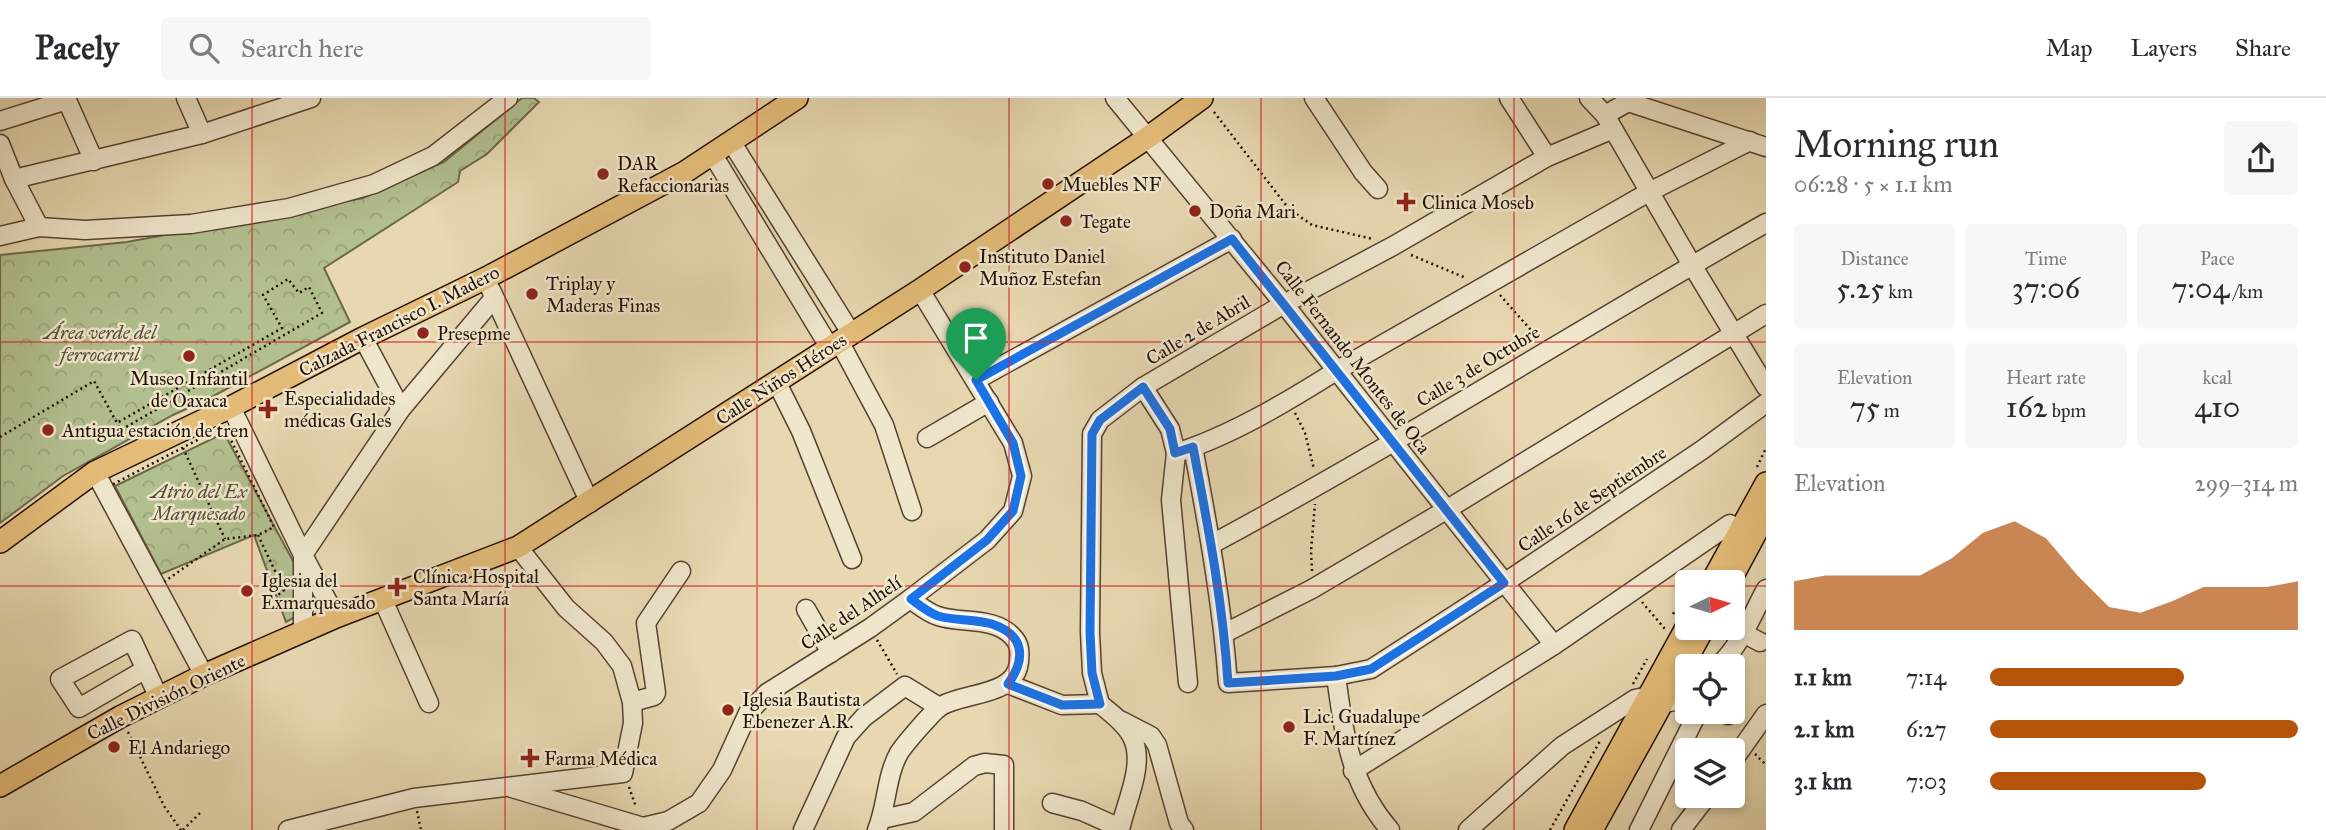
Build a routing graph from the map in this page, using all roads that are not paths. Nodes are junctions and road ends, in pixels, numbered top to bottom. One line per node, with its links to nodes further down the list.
1 (186, 98): 13 (street)
2 (311, 98): 13 (street)
3 (508, 98): 25 (street)
4 (797, 98): 15 (main road, Calzada Francisco I. Madero)
5 (1115, 98): 14 (street, Calle Fernando Montes de Oca)
6 (1314, 98): 22 (street)
7 (1509, 98): 19 (street)
8 (1589, 98): 12 (street)
9 (66, 99): 11 (street); 20 (street)
10 (1207, 103): 14 (main road, Calle Niños Héroes)
11 (0, 121)
12 (1609, 122): 17 (street, Calle 2 de Abril); 19 (street, Calle 2 de Abril); 23 (street)
13 (202, 134): 20 (street)
14 (1147, 138): 27 (street, Calle Fernando Montes de Oca); 30 (main road, Calle Niños Héroes)
15 (732, 143): 18 (main road, Calzada Francisco I. Madero); 36 (street)
16 (0, 144): 21 (street)
17 (1758, 144): 23 (street)
18 (713, 155): 29 (main road, Calzada Francisco I. Madero); 36 (street)
19 (1548, 157): 32 (street, Calle 2 de Abril)
20 (94, 161): 21 (street)
21 (14, 179): 25 (street)
22 (1378, 189)
23 (1649, 192): 28 (street); 37 (street)
24 (1766, 223): 28 (street, Calle 3 de Octubre)
25 (39, 227): 26 (street)
26 (0, 236)
27 (1232, 239): 32 (street, Calle Fernando Montes de Oca); 38 (street)
28 (1692, 265): 34 (street); 47 (street, Calle 3 de Octubre)
29 (486, 278): 31 (street); 35 (main road, Calzada Francisco I. Madero)
30 (920, 289): 36 (main road, Calle Niños Héroes); 38 (street, Calle del Alhelí)
31 (494, 298): 45 (street); 51 (street)
32 (1284, 304): 37 (street, Calle Fernando Montes de Oca); 40 (street, Calle 2 de Abril)
33 (1766, 314): 34 (street)
34 (1734, 333): 41 (street); 52 (street)
35 (363, 338): 44 (main road, Calzada Francisco I. Madero); 45 (street)
36 (840, 341): 39 (main road, Calle Niños Héroes); 53 (street)
37 (1336, 371): 47 (street, Calle Fernando Montes de Oca); 48 (street)
38 (976, 380): 42 (street, Calle del Alhelí)
39 (776, 381): 51 (main road, Calle Niños Héroes); 60 (street)
40 (1143, 387): 48 (street, Calle 16 de Septiembre); 89 (street, Calle 2 de Abril)
41 (1766, 387)
42 (989, 402): 46 (street); 66 (street, Calle del Alhelí)
43 (1766, 403): 64 (street, Calle 16 de Septiembre)
44 (231, 407): 49 (main road, Calzada Francisco I. Madero); 59 (street)
45 (401, 409): 59 (street)
46 (927, 438)
47 (1392, 441): 52 (street, Calle Fernando Montes de Oca); 57 (street, Calle 3 de Octubre)
48 (1184, 450): 57 (street, Calle 16 de Septiembre); 82 (street)
49 (99, 480): 56 (main road, Calzada Francisco I. Madero); 80 (street)
50 (1766, 483): 61 (main road)
51 (590, 503): 58 (main road, Calle Niños Héroes)
52 (1446, 510): 64 (street, Calle Fernando Montes de Oca); 72 (street)
53 (912, 511)
54 (1766, 514): 62 (main road)
55 (1730, 524): 77 (street)
56 (0, 542)
57 (1212, 544): 72 (street, Calle 16 de Septiembre)
58 (517, 547): 67 (main road, Calle Niños Héroes); 87 (street)
59 (303, 555): 69 (street); 70 (street)
60 (852, 559)
61 (1718, 570)
62 (1736, 570)
63 (681, 571): 87 (street)
64 (1504, 583): 77 (street, Calle Fernando Montes de Oca); 81 (street, Calle 16 de Septiembre)
65 (1766, 589): 71 (street)
66 (911, 599): 78 (street, Calle del Alhelí); 83 (street)
67 (383, 600): 69 (main road, Calle Niños Héroes); 88 (street)
68 (806, 608): 78 (street)
69 (336, 617): 70 (main road, Calle División Oriente)
70 (297, 625): 80 (main road, Calle División Oriente)
71 (1745, 629)
72 (1225, 633): 81 (street, Calle 16 de Septiembre)
73 (1745, 634): 76 (street)
74 (1681, 640): 85 (main road)
75 (1696, 640): 85 (main road)
76 (1760, 642)
77 (1554, 645): 95 (street)
78 (831, 653): 97 (street, Calle del Alhelí)
79 (146, 669): 79 (street); 84 (street)
80 (204, 675): 84 (main road, Calle División Oriente)
81 (1336, 676): 95 (street)
82 (1188, 683)
83 (1008, 684): 89 (street); 90 (street)
84 (159, 698): 96 (main road, Calle División Oriente)
85 (1656, 700): 86 (street); 107 (street); 108 (main road); 109 (main road)
86 (1675, 701)
87 (632, 702): 97 (street)
88 (429, 703)
89 (1100, 704): 92 (street)
90 (939, 707): 100 (street); 103 (street)
91 (1766, 714): 94 (street)
92 (1118, 719): 101 (street); 105 (street)
93 (1692, 724): 110 (street)
94 (1745, 744)
95 (1353, 771): 106 (street)
96 (0, 786)
97 (512, 788): 102 (street)
98 (1052, 803): 101 (street)
99 (1698, 808): 111 (street)
100 (879, 825): 104 (street)
101 (1120, 829)
102 (288, 830)
103 (803, 830)
104 (1004, 830)
105 (1184, 830)
106 (1390, 830)
107 (1468, 830)
108 (1575, 830)
109 (1592, 830)
110 (1639, 830)
111 (1681, 830)

